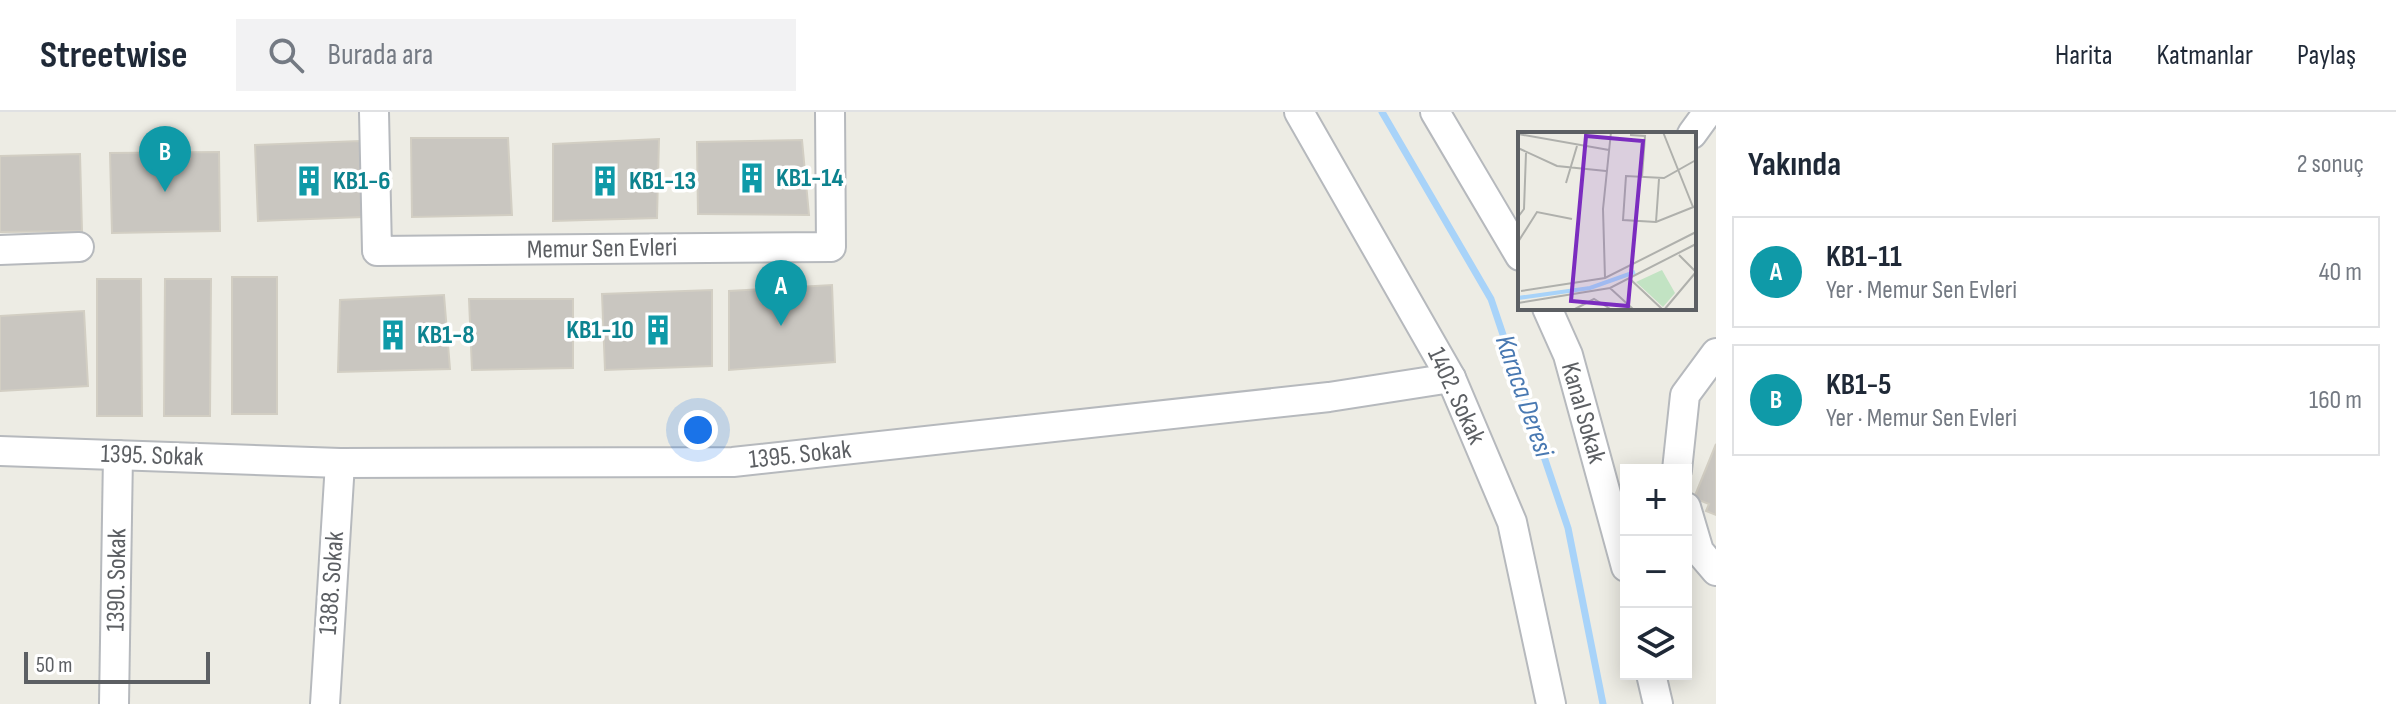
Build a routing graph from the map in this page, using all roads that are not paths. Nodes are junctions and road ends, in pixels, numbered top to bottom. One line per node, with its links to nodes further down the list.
1 (374, 112): 2 (street, Memur Sen Evleri)
2 (830, 112)
3 (1299, 112): 12 (street, 1402. Sokak)
4 (1708, 112): 6 (street)
5 (1439, 114): 9 (street)
6 (1693, 132)
7 (79, 247): 8 (street)
8 (0, 250)
9 (1518, 252)
10 (1553, 311): 18 (street, Kanal Sokak)
11 (1716, 353): 16 (street)
12 (1451, 378): 15 (street, 1395. Sokak); 23 (street, 1402. Sokak)
13 (0, 451): 14 (street, 1395. Sokak)
14 (118, 455): 15 (street, 1395. Sokak); 21 (street, 1390. Sokak)
15 (340, 463): 22 (street, 1388. Sokak)
16 (1678, 464)
17 (1692, 529): 19 (street)
18 (1620, 543)
19 (1700, 558)
20 (1652, 680): 24 (street)
21 (114, 704)
22 (325, 704)
23 (1551, 704)
24 (1658, 704)

